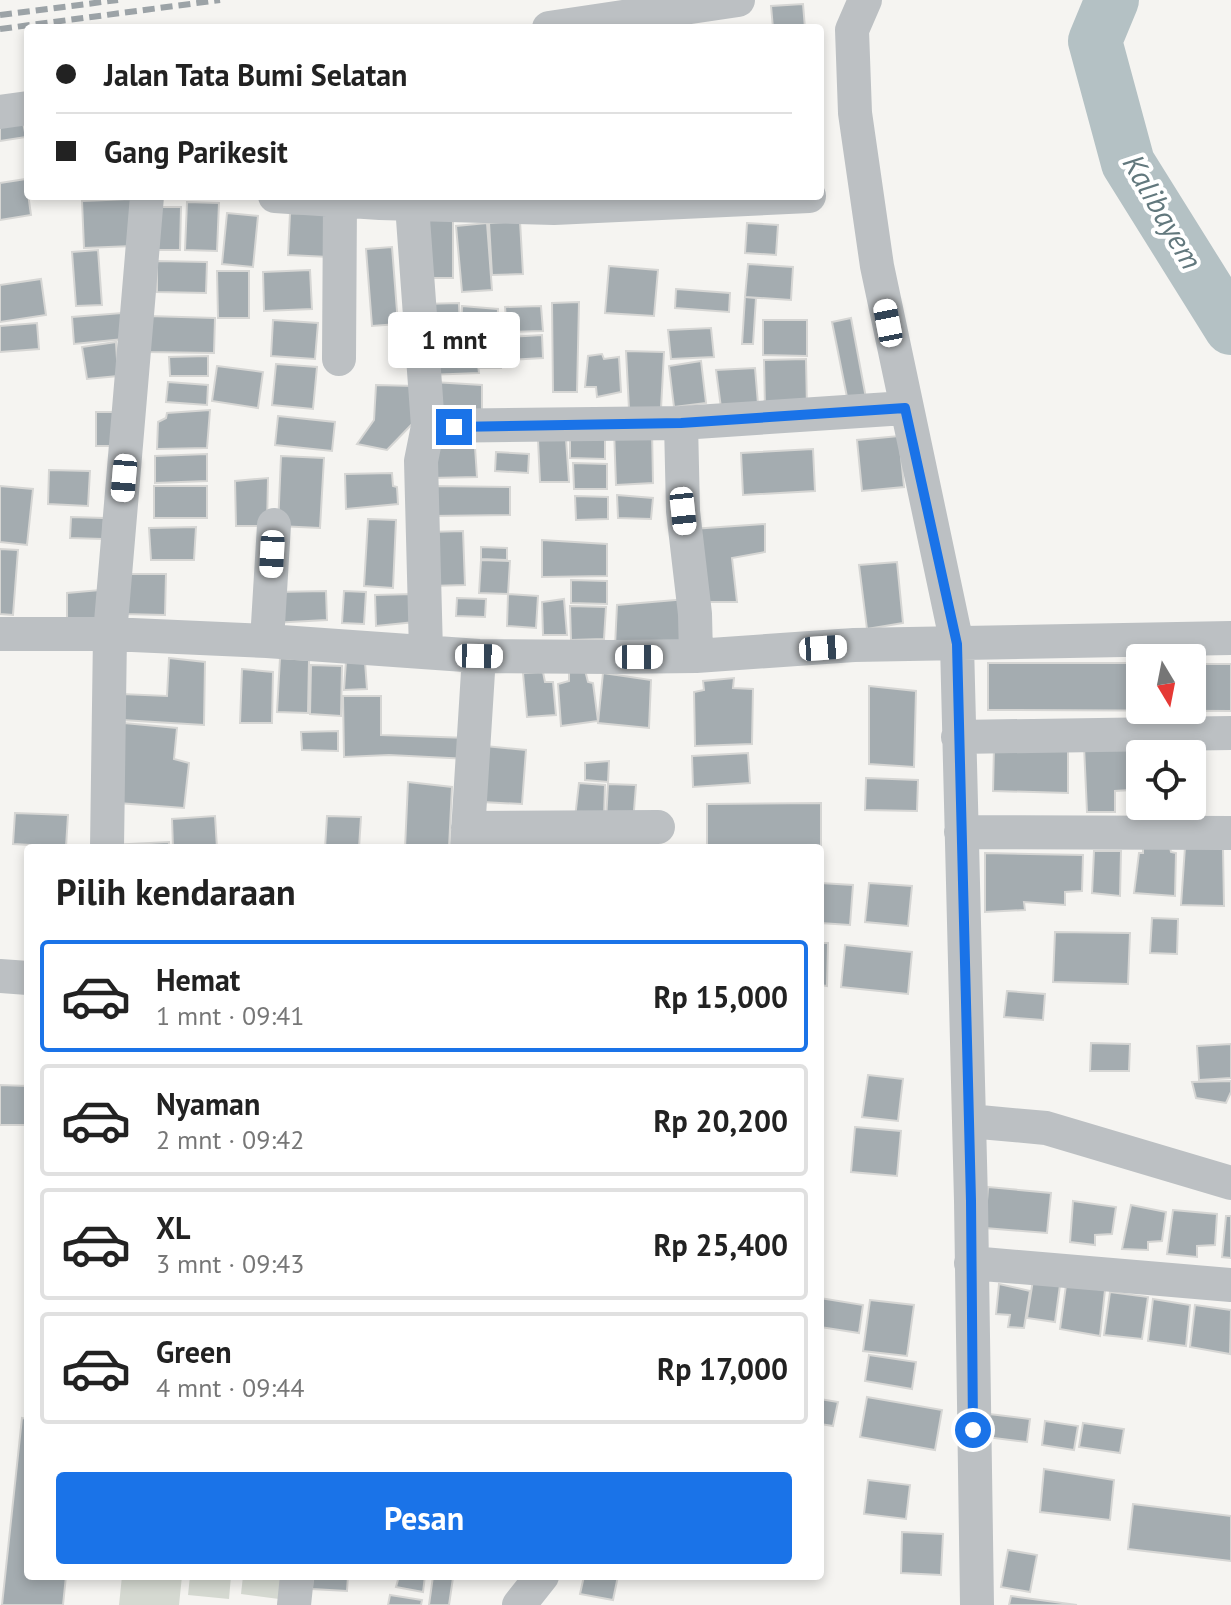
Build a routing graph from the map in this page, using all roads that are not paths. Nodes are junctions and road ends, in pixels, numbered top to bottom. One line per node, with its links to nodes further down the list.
1 (738, 0): 3 (street)
2 (865, 0): 6 (street)
3 (576, 24)
4 (24, 109): 5 (street)
5 (0, 112)
6 (866, 193): 7 (street); 14 (street)
7 (824, 195)
8 (147, 200): 19 (street)
9 (327, 200): 11 (street)
10 (724, 200): 12 (street)
11 (340, 201): 12 (street); 13 (street)
12 (412, 205): 16 (street)
13 (339, 359)
14 (905, 408): 15 (street); 22 (street)
15 (681, 423): 16 (street); 25 (street)
16 (428, 426): 23 (street)
17 (274, 525): 21 (street)
18 (0, 634): 19 (street)
19 (110, 634): 21 (street); 32 (street)
20 (1231, 638): 22 (street)
21 (267, 641): 23 (street)
22 (957, 644): 25 (street); 27 (street)
23 (426, 652): 24 (street)
24 (479, 656): 25 (street); 31 (street)
25 (696, 656)
26 (1231, 733): 27 (street)
27 (958, 737): 29 (street)
28 (658, 827): 31 (street)
29 (961, 832): 30 (street); 35 (street)
30 (1231, 833)
31 (468, 838)
32 (107, 844)
33 (0, 976): 34 (street)
34 (24, 978)
35 (969, 1121): 36 (street); 37 (street)
36 (1231, 1183)
37 (971, 1263): 38 (street); 43 (street)
38 (1231, 1285)
39 (297, 1580): 41 (street)
40 (539, 1580): 42 (street)
41 (294, 1605)
42 (519, 1605)
43 (977, 1605)

